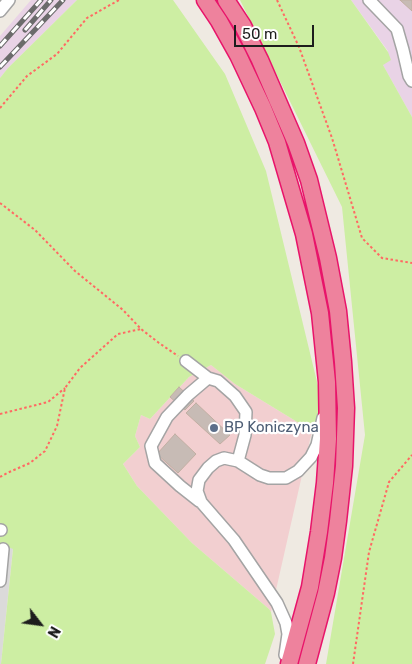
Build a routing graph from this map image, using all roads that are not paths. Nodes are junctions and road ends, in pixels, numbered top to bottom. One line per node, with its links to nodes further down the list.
1 (9, 0): 5 (street)
2 (205, 0): 9 (highway)
3 (226, 0): 16 (highway)
4 (369, 0): 6 (street)
5 (0, 11)
6 (412, 81)
7 (186, 361): 8 (street)
8 (208, 378): 10 (street); 11 (street)
9 (327, 402): 10 (street); 15 (highway)
10 (238, 461): 11 (street)
11 (200, 502): 14 (street)
12 (3, 549): 13 (street)
13 (0, 581)
14 (284, 664)
15 (289, 664)
16 (307, 664)

